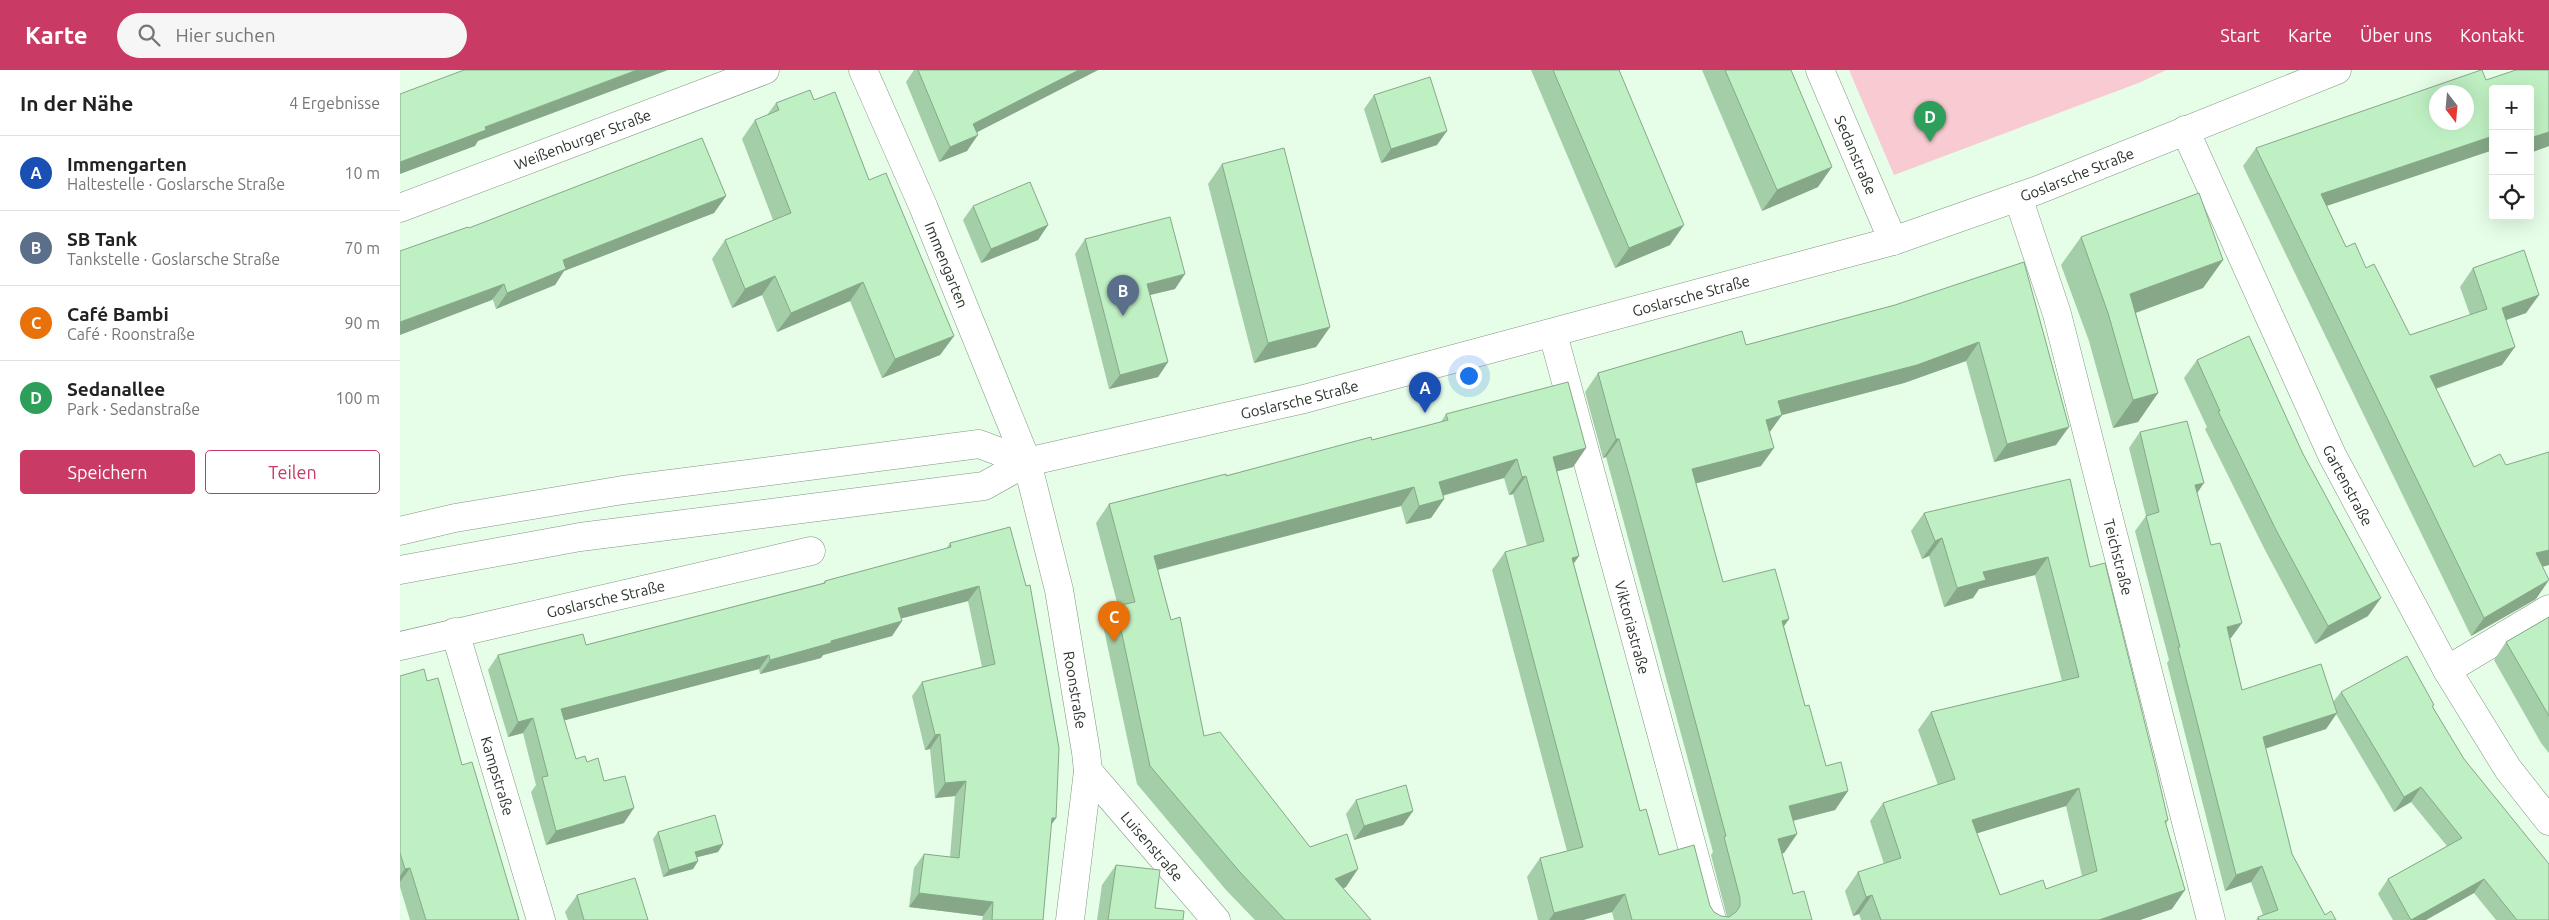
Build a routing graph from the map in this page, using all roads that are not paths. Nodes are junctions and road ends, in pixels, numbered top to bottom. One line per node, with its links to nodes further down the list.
1 (765, 70): 7 (street, Weißenburger Straße)
2 (863, 70): 10 (street, Immengarten)
3 (1820, 70): 8 (street, Sedanstraße)
4 (2336, 70): 5 (street, Goslarsche Straße)
5 (2185, 130): 6 (street, Goslarsche Straße); 17 (street, Gartenstraße)
6 (2018, 197): 8 (street, Goslarsche Straße); 24 (street, Teichstraße)
7 (400, 208)
8 (1893, 241): 9 (street, Goslarsche Straße)
9 (1553, 334): 10 (street, Goslarsche Straße); 23 (street, Viktoriastraße)
10 (1027, 462): 11 (street); 13 (street, Goslarsche Straße); 18 (street, Roonstraße)
11 (400, 531)
12 (811, 551): 15 (street, Goslarsche Straße)
13 (400, 570)
14 (2549, 609): 17 (street)
15 (455, 632): 16 (street, Goslarsche Straße); 20 (street, Kampstraße)
16 (400, 646)
17 (2447, 670): 19 (street, Gartenstraße)
18 (1088, 771): 21 (street, Roonstraße); 22 (street, Luisenstraße)
19 (2549, 821)
20 (542, 920)
21 (1070, 920)
22 (1216, 920)
23 (1712, 920)
24 (2211, 920)

